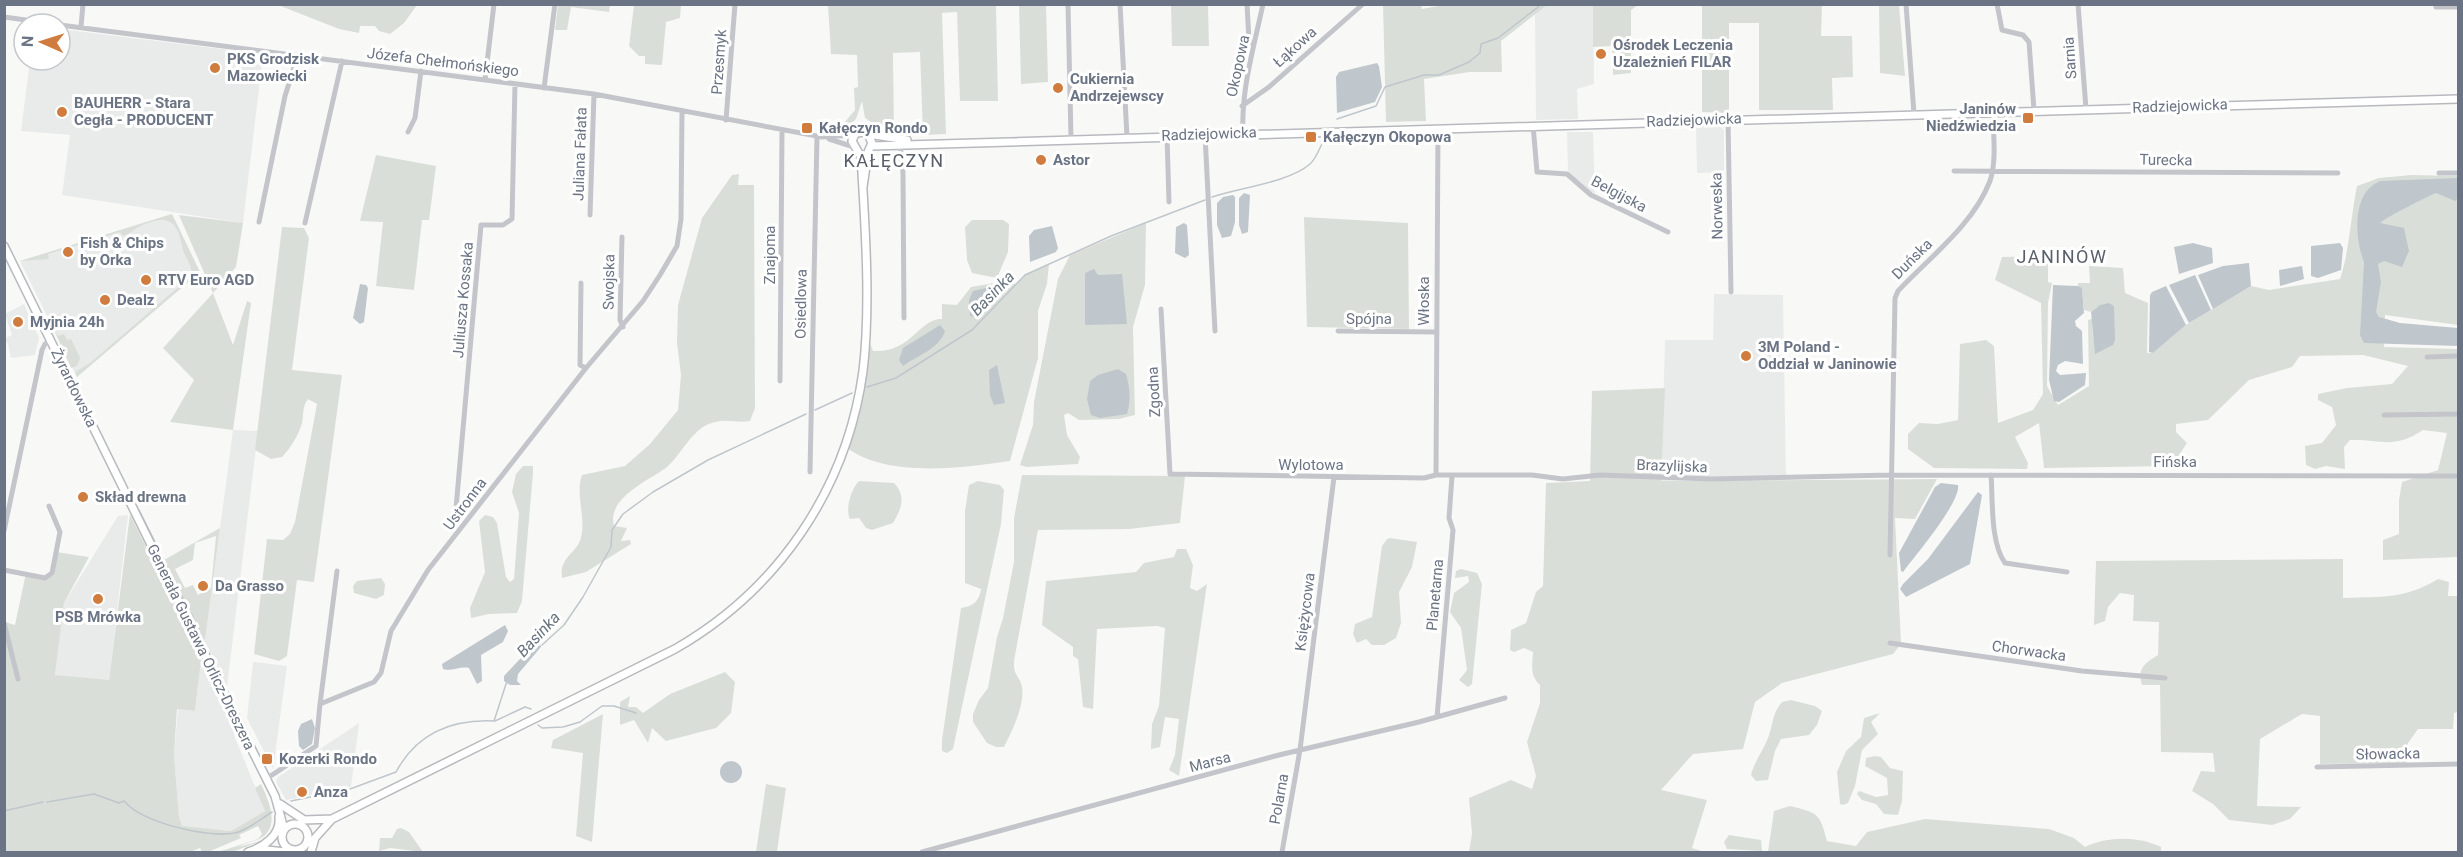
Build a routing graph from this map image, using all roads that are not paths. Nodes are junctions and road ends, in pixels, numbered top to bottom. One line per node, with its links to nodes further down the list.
1 (83, 4): 16 (street)
2 (494, 4): 21 (street)
3 (555, 4): 23 (street)
4 (735, 4): 33 (street, Przesmyk)
5 (1068, 4): 45 (street)
6 (1120, 4): 44 (street)
7 (1247, 4): 17 (street)
8 (1263, 4): 17 (street, Okopowa)
9 (1363, 4): 26 (street, Łąkowa)
10 (1906, 4): 31 (street)
11 (1997, 4): 28 (street)
12 (2078, 4): 27 (street, Sarnia)
13 (2436, 7): 14 (street)
14 (2458, 7)
15 (72, 26): 16 (street, Józefa Chełmońskiego)
16 (81, 27): 18 (street, Józefa Chełmońskiego)
17 (1254, 44): 26 (street, Okopowa)
18 (298, 56): 19 (street, Józefa Chełmońskiego); 59 (street)
19 (342, 61): 20 (street, Józefa Chełmońskiego); 60 (street)
20 (422, 71): 21 (street, Józefa Chełmońskiego); 37 (street)
21 (485, 80): 22 (street, Józefa Chełmońskiego)
22 (515, 84): 23 (street, Józefa Chełmońskiego); 89 (street, Juliusza Kossaka)
23 (544, 88): 24 (street, Józefa Chełmońskiego)
24 (594, 94): 29 (street, Józefa Chełmońskiego); 58 (street, Juliana Fałata)
25 (2458, 99): 27 (main road, Radziejowicka)
26 (1242, 106): 38 (street, Okopowa)
27 (2086, 109): 28 (main road, Radziejowicka)
28 (2034, 110): 30 (main road, Radziejowicka)
29 (682, 111): 33 (street, Józefa Chełmońskiego); 68 (street, Ustronna)
30 (1993, 111): 31 (main road, Radziejowicka); 50 (street, Duńska)
31 (1914, 114): 32 (main road, Radziejowicka)
32 (1728, 119): 34 (main road, Radziejowicka); 65 (street, Norweska)
33 (726, 120): 36 (street, Józefa Chełmońskiego)
34 (1533, 125): 35 (main road, Radziejowicka); 61 (street, Belgijska)
35 (1438, 128): 38 (main road, Radziejowicka); 71 (street, Włoska)
36 (782, 130): 42 (street, Józefa Chełmońskiego); 76 (street, Znajoma)
37 (408, 132)
38 (1243, 133): 41 (main road, Radziejowicka)
39 (868, 134): 40 (main road); 46 (main road, Radziejowicka); 48 (main road)
40 (854, 135): 42 (street, Józefa Chełmońskiego); 49 (main road)
41 (1205, 135): 43 (main road, Radziejowicka); 69 (street)
42 (819, 136): 49 (street, Józefa Chełmońskiego); 79 (street, Osiedlowa)
43 (1167, 136): 44 (main road, Radziejowicka); 57 (street)
44 (1127, 137): 45 (main road, Radziejowicka)
45 (1071, 139): 46 (main road, Radziejowicka)
46 (930, 143): 47 (main road, Radziejowicka)
47 (900, 144): 48 (main road, Radziejowicka); 52 (main road); 67 (street)
48 (870, 148): 49 (main road); 52 (main road)
49 (856, 149): 56 (main road)
50 (1992, 170): 51 (street, Turecka); 53 (street, Turecka); 82 (street, Duńska)
51 (1954, 171)
52 (866, 173): 56 (main road)
53 (2338, 173)
54 (2439, 173): 55 (street)
55 (2458, 173)
56 (863, 187): 107 (main road)
57 (1169, 202)
58 (590, 215)
59 (259, 222)
60 (305, 223)
61 (1668, 232)
62 (622, 237): 68 (street, Swojska)
63 (5, 247): 72 (main road, Żyrardowska)
64 (581, 283): 75 (street)
65 (1731, 292)
66 (1161, 309): 80 (street, Zgodna)
67 (904, 318)
68 (623, 327): 75 (street, Ustronna)
69 (1215, 331)
70 (1338, 331): 71 (street, Spójna)
71 (1436, 332): 81 (street, Włoska)
72 (51, 340): 87 (main road, Żyrardowska); 90 (street)
73 (2458, 356): 74 (street)
74 (2427, 357)
75 (586, 368): 100 (street, Ustronna)
76 (780, 381)
77 (2458, 414): 78 (street)
78 (2384, 415)
79 (810, 472)
80 (1170, 474): 86 (street, Wylotowa)
81 (1436, 475): 84 (street, Wylotowa); 86 (street, Wylotowa)
82 (1891, 475): 83 (street, Fińska); 84 (street, Brazylijska); 91 (street, Duńska)
83 (1991, 475): 85 (street, Fińska); 94 (street)
84 (1452, 476): 101 (street, Planetarna)
85 (2458, 476)
86 (1334, 477): 102 (street, Księżycowa)
87 (128, 498): 105 (main road, Generała Gustawa Orlicz-Dreszera)
88 (49, 506): 92 (street)
89 (456, 508)
90 (5, 527)
91 (1890, 555)
92 (4, 570)
93 (336, 571): 100 (street)
94 (2067, 572)
95 (4, 623): 98 (street)
96 (1890, 643): 97 (street, Chorwacka)
97 (2165, 678)
98 (18, 679)
99 (1505, 698): 101 (street, Marsa)
100 (320, 704): 105 (street)
101 (1437, 717): 102 (street, Marsa)
102 (1300, 750): 117 (street, Marsa); 118 (street, Polarna)
103 (2458, 764): 104 (street, Słowacka)
104 (2317, 768)
105 (266, 779): 106 (main road, Generała Gustawa Orlicz-Dreszera)
106 (279, 805): 107 (main road); 108 (main road, Generała Gustawa Orlicz-Dreszera); 110 (main road, Generała Gustawa Orlicz-Dreszera); 112 (main road)
107 (329, 821): 109 (main road); 111 (main road); 116 (main road)
108 (292, 824): 109 (main road); 110 (main road)
109 (301, 825): 111 (main road)
110 (283, 832): 112 (main road); 113 (main road)
111 (308, 838): 114 (main road)
112 (262, 848): 113 (main road); 115 (main road)
113 (285, 850): 114 (main road)
114 (301, 851)
115 (248, 852)
116 (311, 852)
117 (922, 852)
118 (1282, 852)

